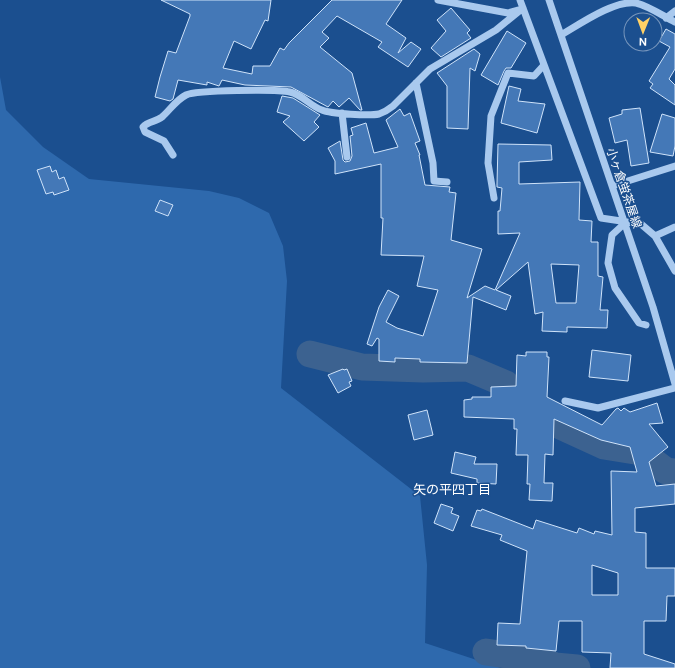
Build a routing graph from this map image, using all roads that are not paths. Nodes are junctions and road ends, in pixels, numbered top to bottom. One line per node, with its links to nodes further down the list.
1 (438, 0): 5 (street)
2 (520, 0): 5 (street)
3 (549, 0): 9 (street, 小ヶ倉蛍茶屋線)
4 (609, 3): 7 (street); 9 (street)
5 (523, 8): 10 (street); 11 (street)
6 (675, 11): 7 (street)
7 (666, 18): 8 (street)
8 (675, 22)
9 (561, 35): 17 (street, 小ヶ倉蛍茶屋線)
10 (544, 65): 18 (street); 19 (street)
11 (416, 83): 12 (street); 16 (street)
12 (342, 113): 13 (street); 14 (street)
13 (173, 155)
14 (347, 157)
15 (675, 166): 17 (street)
16 (447, 182)
17 (612, 186): 19 (street, 小ヶ倉蛍茶屋線)
18 (494, 198)
19 (625, 223): 21 (street); 23 (street); 24 (street, 小ヶ倉蛍茶屋線)
20 (675, 227): 21 (street)
21 (655, 236): 22 (street)
22 (675, 271)
23 (646, 325)
24 (675, 384)
25 (675, 388): 26 (street)
26 (565, 401)

